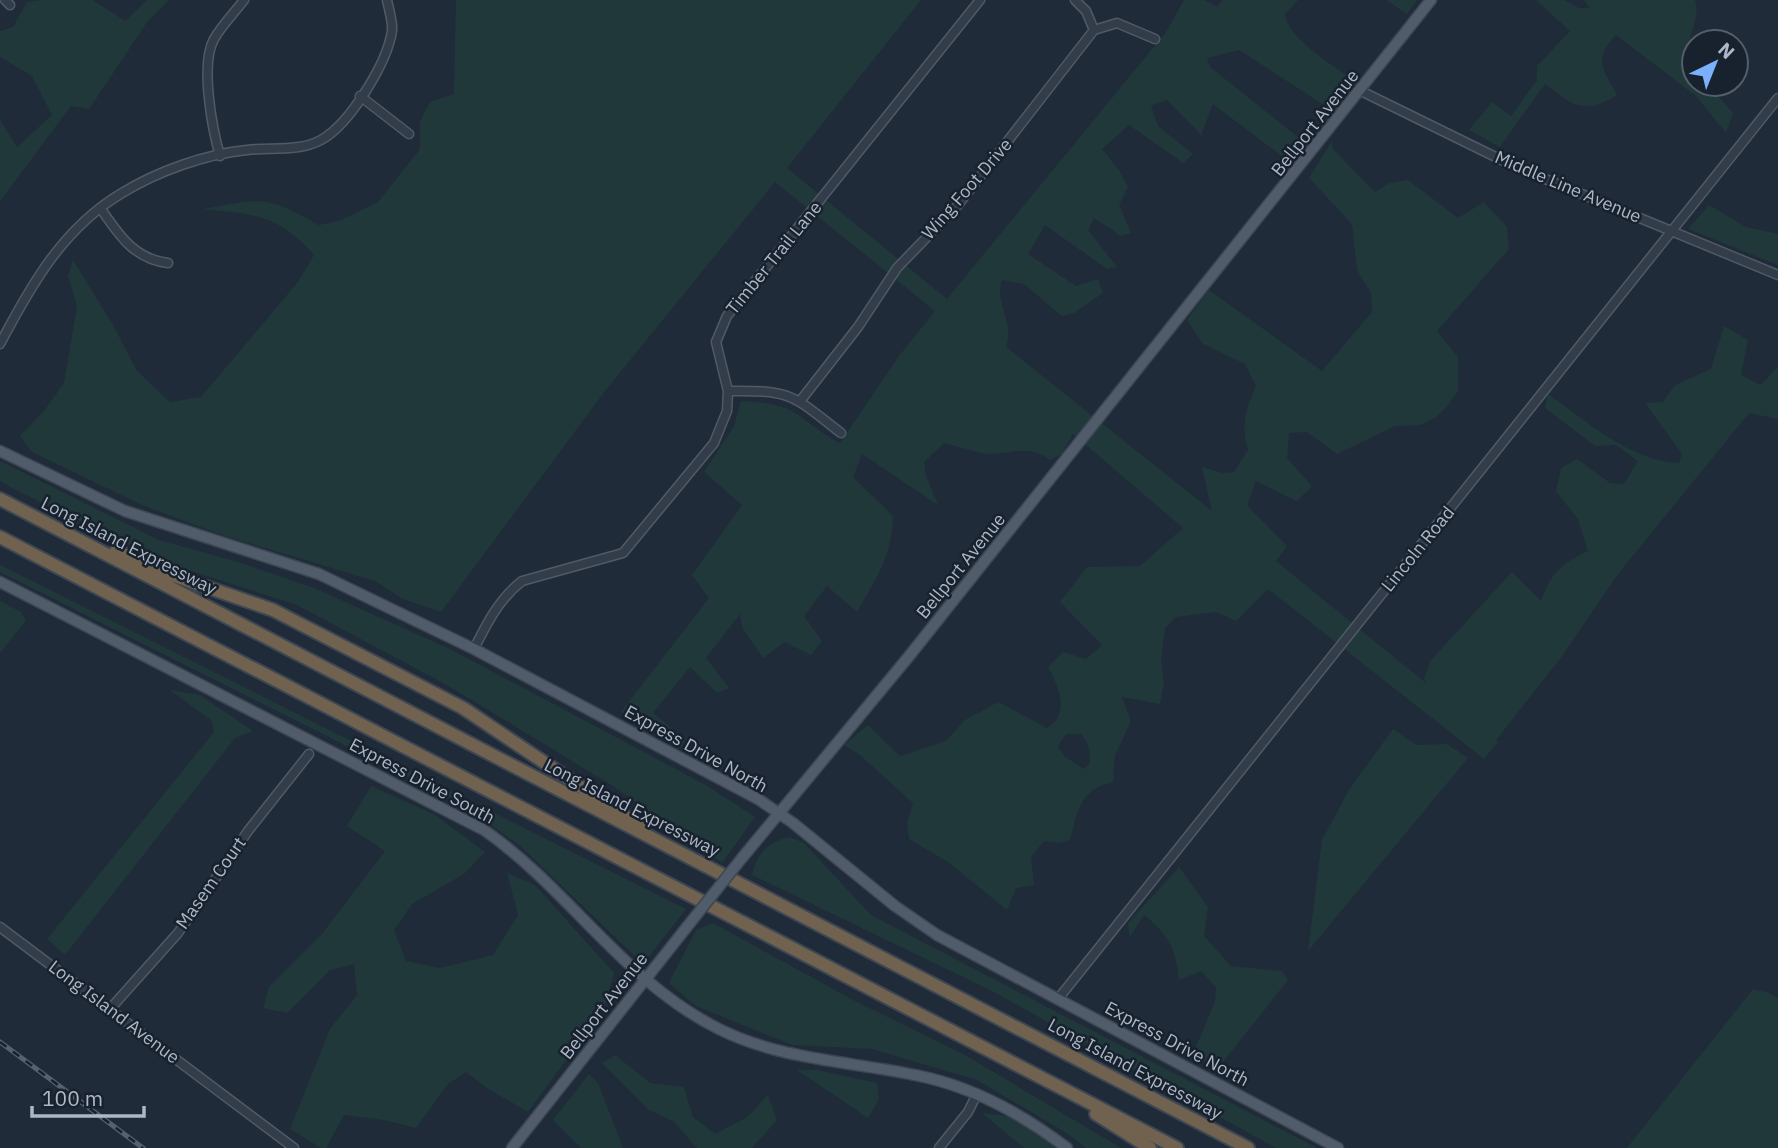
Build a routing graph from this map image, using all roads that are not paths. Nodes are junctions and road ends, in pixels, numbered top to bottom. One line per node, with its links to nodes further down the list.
1 (244, 0): 12 (street)
2 (387, 0): 9 (street)
3 (980, 0): 18 (street, Timber Trail Lane)
4 (1075, 0): 6 (street)
5 (1430, 0): 8 (main road, Bellport Avenue)
6 (1094, 30): 7 (street); 19 (street, Wing Foot Drive)
7 (1155, 40)
8 (1361, 91): 14 (street, Middle Line Avenue); 30 (main road, Bellport Avenue)
9 (360, 96): 11 (street); 12 (street)
10 (1778, 98): 14 (street, Lincoln Road)
11 (409, 134)
12 (220, 156): 13 (street)
13 (101, 209): 15 (street); 17 (street)
14 (1672, 231): 16 (street, Middle Line Avenue); 34 (street, Lincoln Road)
15 (168, 263)
16 (1778, 275)
17 (0, 344)
18 (728, 391): 19 (street); 28 (street, Timber Trail Lane)
19 (801, 400): 20 (street)
20 (841, 433)
21 (0, 451): 28 (main road, Express Drive North)
22 (0, 499): 24 (highway, Long Island Expressway)
23 (0, 537): 26 (highway)
24 (85, 543): 31 (highway, Long Island Expressway); 31 (highway)
25 (0, 544): 26 (highway)
26 (57, 566): 36 (highway)
27 (0, 582): 33 (main road, Express Drive South)
28 (474, 649): 30 (main road, Express Drive North)
29 (309, 754): 35 (street, Masem Court)
30 (778, 813): 33 (main road, Bellport Avenue, bridge); 34 (main road, Express Drive North)
31 (652, 838): 44 (highway, Long Island Expressway)
32 (0, 927): 35 (street, Long Island Avenue)
33 (645, 981): 37 (main road, Express Drive South); 39 (main road, Bellport Avenue)
34 (1058, 999): 45 (main road, Express Drive North)
35 (110, 1009): 38 (street, Long Island Avenue)
36 (1053, 1083): 42 (highway); 43 (highway)
37 (977, 1094): 40 (street); 41 (main road, Express Drive South)
38 (294, 1148)
39 (512, 1148)
40 (939, 1148)
41 (1067, 1148)
42 (1150, 1148)
43 (1177, 1148)
44 (1248, 1148)
45 (1338, 1148)

